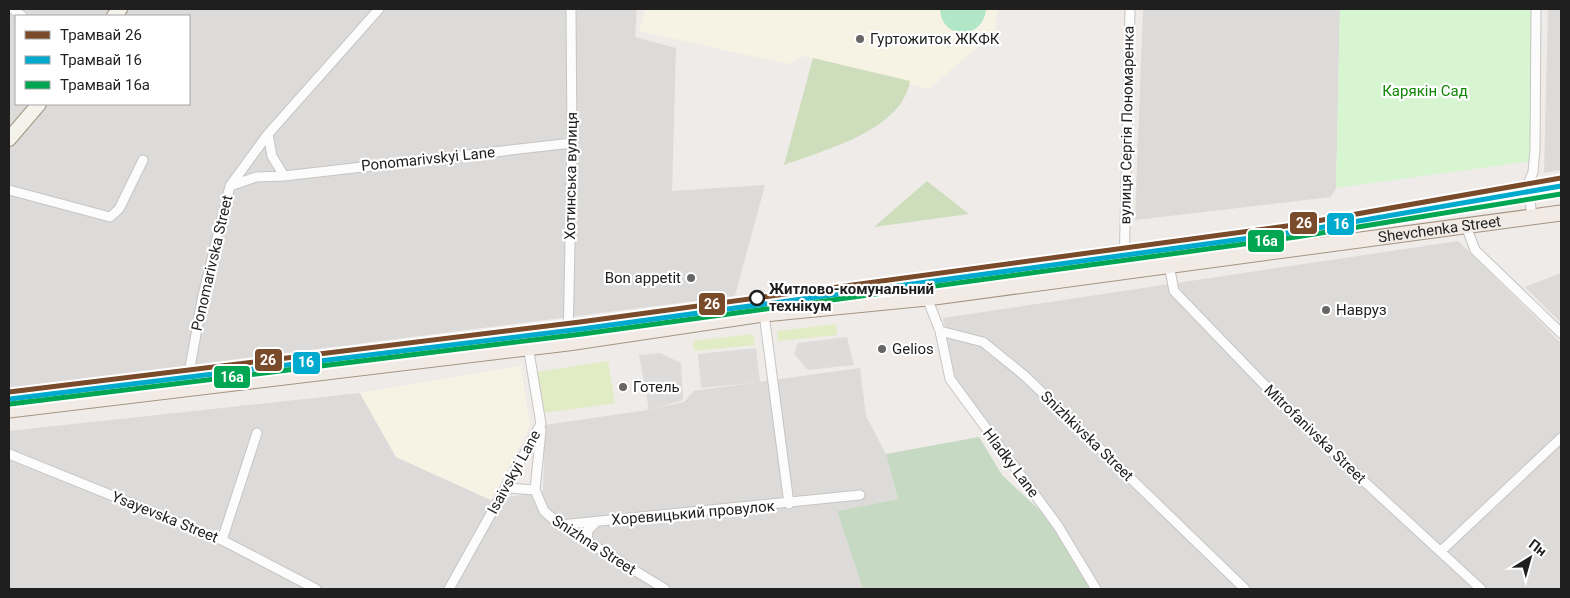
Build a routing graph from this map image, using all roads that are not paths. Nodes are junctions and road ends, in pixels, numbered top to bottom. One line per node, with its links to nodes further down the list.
1 (379, 9): 6 (street, Ponomarivska Street)
2 (571, 9): 8 (street, Хотинська вулиця)
3 (1130, 9): 17 (street, вулиця Сергія Пономаренка)
4 (1536, 9): 14 (street)
5 (38, 105): 7 (street)
6 (268, 134): 10 (street); 11 (street, Ponomarivska Street)
7 (9, 139)
8 (572, 143): 10 (street, Ponomarivskyi Lane); 22 (street, Хотинська вулиця)
9 (142, 160): 12 (street)
10 (284, 176): 11 (street, Ponomarivskyi Lane)
11 (230, 186): 24 (street, Ponomarivska Street)
12 (9, 190)
13 (1561, 213): 14 (main road, Shevchenka Street)
14 (1532, 217): 15 (main road, Shevchenka Street)
15 (1466, 226): 16 (main road, Shevchenka Street); 21 (street)
16 (1169, 264): 17 (main road, Shevchenka Street); 38 (street, Mitrofanivska Street)
17 (1124, 270): 18 (main road, Shevchenka Street)
18 (927, 298): 19 (main road, Shevchenka Street); 20 (street)
19 (764, 314): 22 (main road, Shevchenka Street); 33 (street, Хоревицький провулок)
20 (940, 332): 42 (street, Hladky Lane); 43 (street, Snizhkivska Street)
21 (1561, 333)
22 (568, 342): 23 (main road, Shevchenka Street)
23 (528, 346): 24 (main road, Shevchenka Street); 26 (street, Isaivskyi Lane)
24 (186, 390): 25 (main road, Shevchenka Street)
25 (9, 410)
26 (541, 424): 30 (street, Isaivskyi Lane); 31 (street)
27 (257, 433): 36 (street)
28 (1561, 438): 38 (street)
29 (9, 454): 36 (street, Ysayevska Street)
30 (507, 488): 31 (street); 40 (street, Isaivskyi Lane)
31 (535, 490): 35 (street, Snizhna Street)
32 (860, 495): 33 (street, Хоревицький провулок)
33 (789, 504): 34 (street, Хоревицький провулок)
34 (596, 522): 35 (street, Хоревицький провулок); 37 (street, Хоревицький провулок)
35 (560, 525): 37 (street, Snizhna Street)
36 (222, 540): 39 (street, Ysayevska Street)
37 (587, 542): 41 (street, Snizhna Street)
38 (1441, 551): 44 (street, Mitrofanivska Street)
39 (316, 589)
40 (449, 589)
41 (665, 589)
42 (1096, 589)
43 (1245, 589)
44 (1481, 589)

